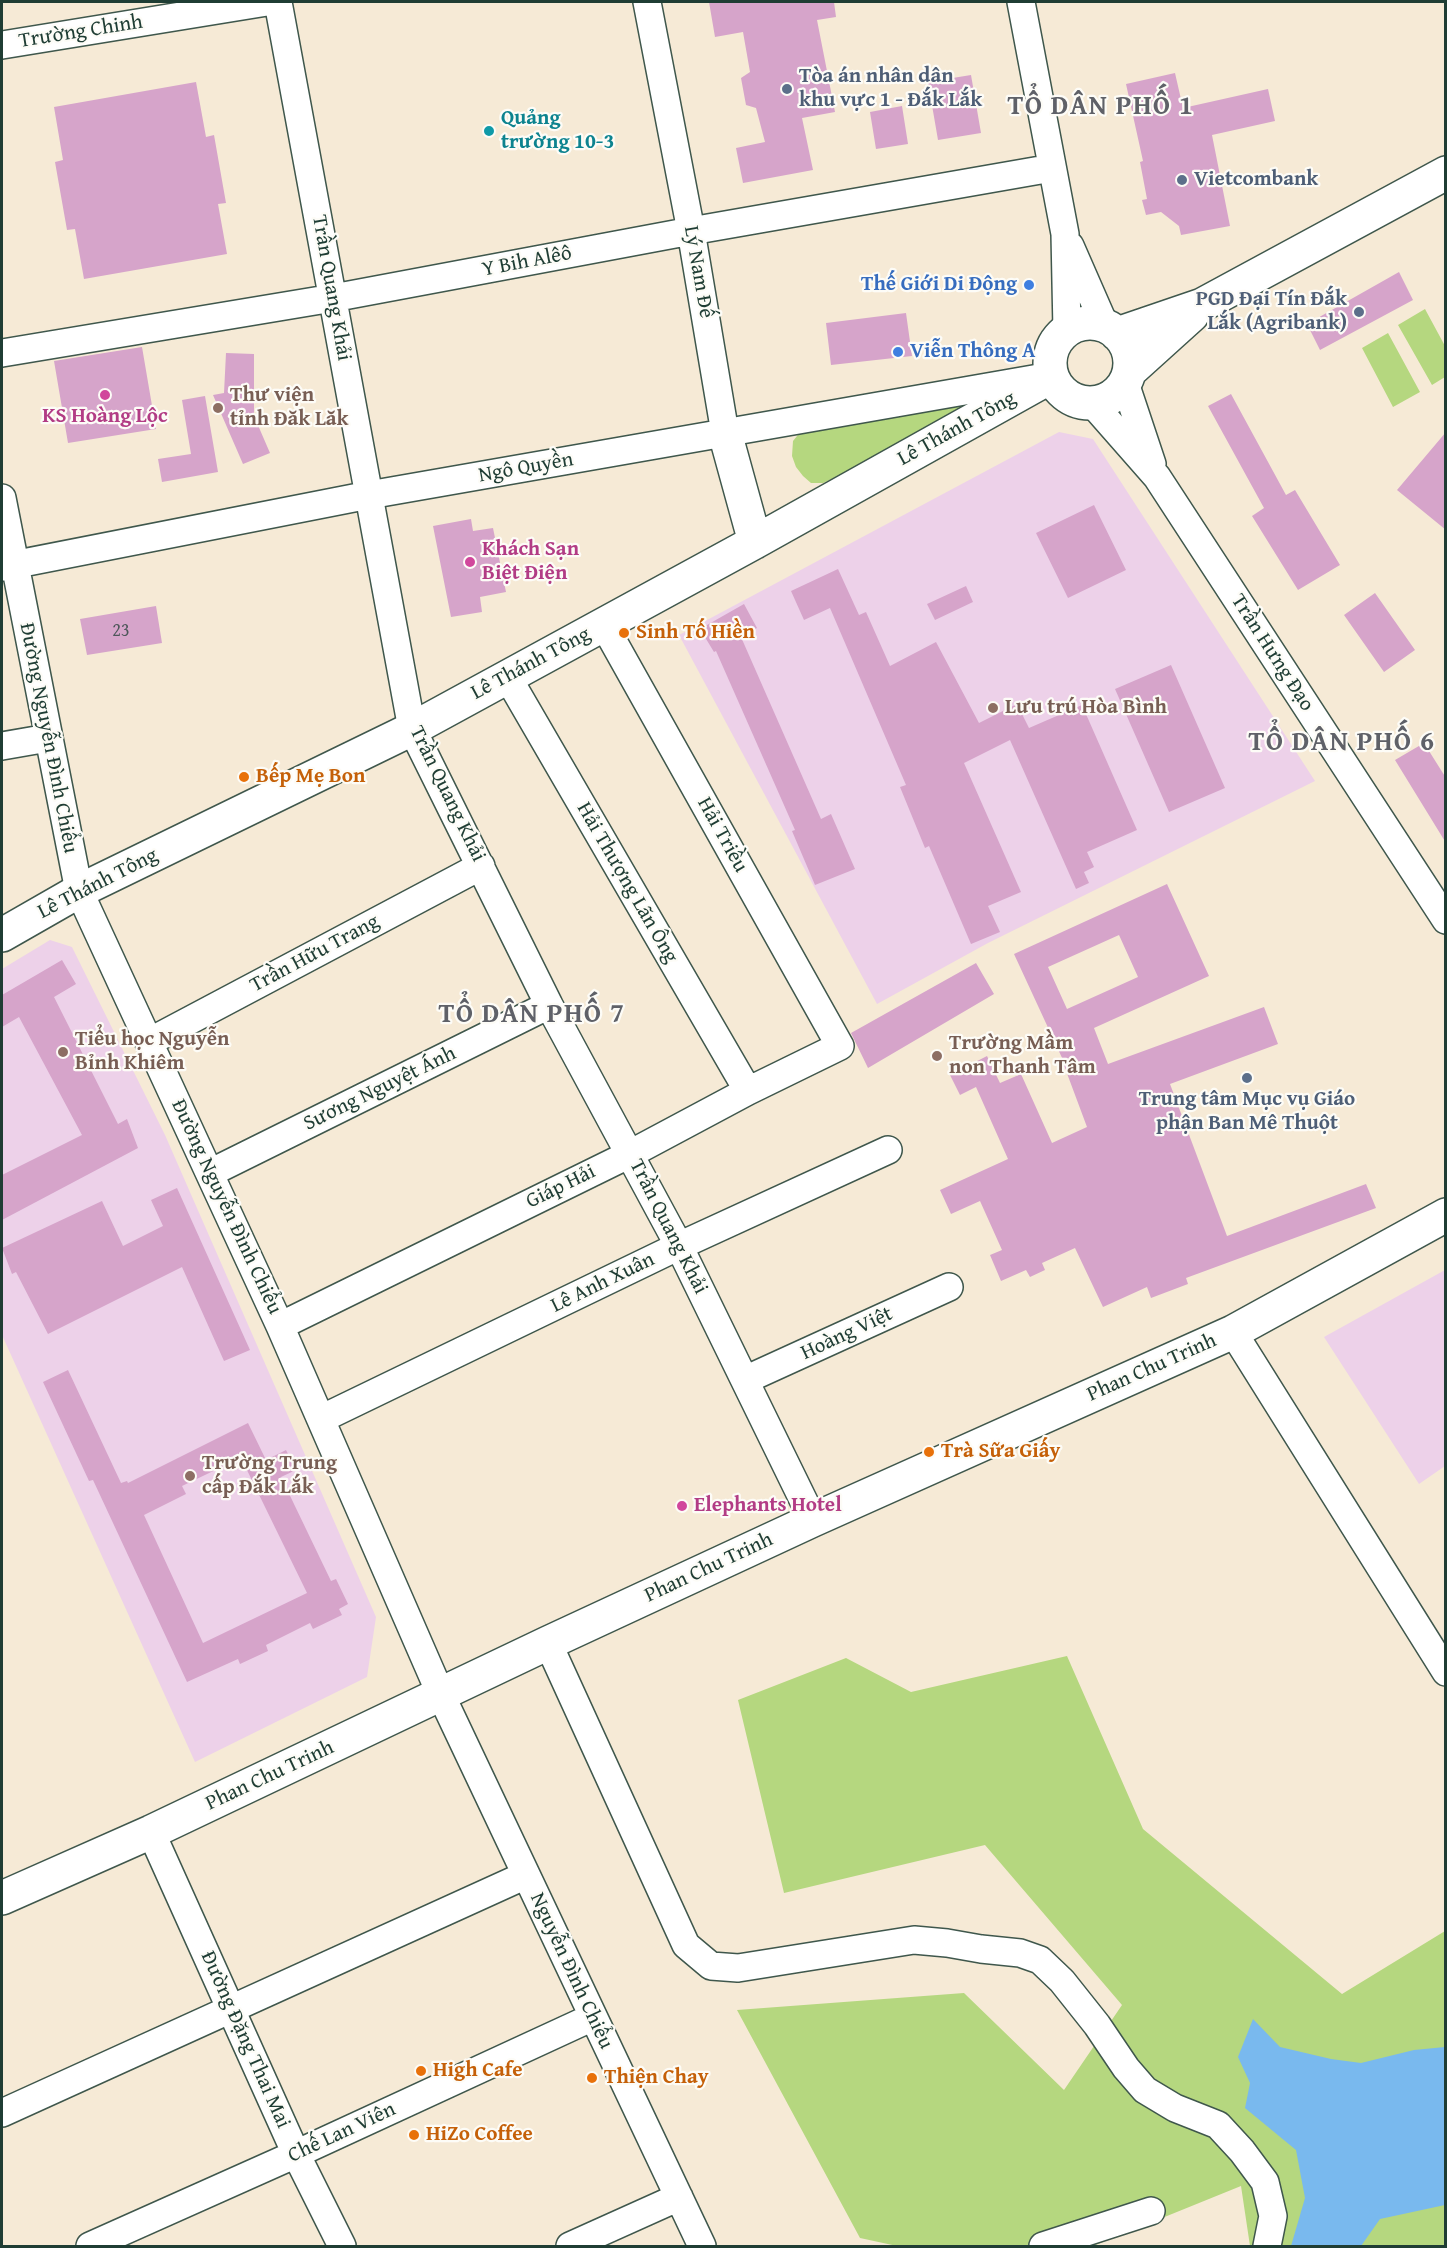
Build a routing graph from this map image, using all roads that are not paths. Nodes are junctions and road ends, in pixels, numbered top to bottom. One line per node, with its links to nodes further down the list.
1 (267, 2): 5 (street, Trường Chinh)
2 (278, 2): 10 (street, Trần Quang Khải)
3 (647, 2): 8 (street, Lý Nam Đế)
4 (1021, 2): 6 (street)
5 (2, 45)
6 (1052, 168): 8 (street, Y Bih Alêô); 9 (street)
7 (1446, 173): 11 (main road)
8 (692, 231): 10 (street, Y Bih Alêô); 18 (street, Lý Nam Đế)
9 (1065, 234): 12 (street); 13 (street)
10 (333, 298): 14 (street, Y Bih Alêô); 20 (street, Trần Quang Khải)
11 (1202, 305): 13 (main road); 16 (main road)
12 (1067, 330): 13 (main road); 15 (main road)
13 (1111, 330): 16 (main road)
14 (2, 353)
15 (1052, 376): 17 (main road); 18 (street, Ngô Quyền); 22 (main road, Lê Thánh Tông)
16 (1128, 377): 17 (main road); 19 (street, Trần Hưng Đạo)
17 (1092, 403): 19 (street, Trần Hưng Đạo)
18 (725, 433): 20 (street, Ngô Quyền); 22 (main road, Lý Nam Đế)
19 (1156, 477): 31 (street, Trần Hưng Đạo)
20 (369, 495): 23 (street, Ngô Quyền); 26 (street, Trần Quang Khải)
21 (2, 498): 23 (street, Đường Nguyễn Đình Chiểu)
22 (755, 542): 24 (main road, Lê Thánh Tông)
23 (7, 566): 27 (street, Đường Nguyễn Đình Chiểu)
24 (604, 625): 25 (main road, Lê Thánh Tông); 35 (street, Hải Triều)
25 (507, 676): 26 (main road, Lê Thánh Tông); 36 (street, Hải Thượng Lãn Ông)
26 (412, 729): 29 (street, Trần Quang Khải); 30 (main road, Lê Thánh Tông)
27 (48, 738): 28 (street); 30 (street, Đường Nguyễn Đình Chiểu)
28 (2, 746)
29 (481, 866): 33 (street, Trần Quang Khải); 34 (street, Trần Hữu Trang)
30 (79, 891): 32 (main road, Lê Thánh Tông); 34 (street, Đường Nguyễn Đình Chiểu)
31 (1446, 920)
32 (2, 935)
33 (549, 1005): 38 (street, Trần Quang Khải); 39 (street, Sương Nguyệt Ánh)
34 (149, 1042): 39 (street, Đường Nguyễn Đình Chiểu)
35 (840, 1046): 36 (street, Giáp Hải)
36 (748, 1091): 38 (street, Giáp Hải)
37 (888, 1150): 41 (street, Lê Anh Xuân)
38 (630, 1154): 41 (street, Trần Quang Khải); 43 (street, Giáp Hải)
39 (210, 1173): 43 (street, Đường Nguyễn Đình Chiểu)
40 (1446, 1215): 44 (main road, Phan Chu Trinh)
41 (679, 1246): 45 (street, Trần Quang Khải); 46 (street, Lê Anh Xuân)
42 (948, 1287): 45 (street, Hoàng Việt)
43 (280, 1326): 46 (street, Đường Nguyễn Đình Chiểu)
44 (1233, 1332): 47 (main road, Phan Chu Trinh); 49 (street)
45 (745, 1380): 47 (street, Trần Quang Khải)
46 (321, 1419): 50 (street, Đường Nguyễn Đình Chiểu)
47 (813, 1520): 48 (main road, Phan Chu Trinh)
48 (548, 1643): 50 (main road, Phan Chu Trinh); 65 (street)
49 (1446, 1672)
50 (441, 1695): 51 (main road, Phan Chu Trinh); 52 (street, Nguyễn Đình Chiểu)
51 (151, 1832): 53 (main road, Phan Chu Trinh); 54 (street, Đường Đặng Thai Mai)
52 (526, 1875): 54 (street); 55 (street, Nguyễn Đình Chiểu)
53 (2, 1898)
54 (232, 2010): 56 (street); 57 (street, Đường Đặng Thai Mai)
55 (593, 2017): 57 (street, Chế Lan Viên); 58 (street, Nguyễn Đình Chiểu)
56 (2, 2112)
57 (296, 2154): 60 (street, Chế Lan Viên); 61 (street, Đường Đặng Thai Mai)
58 (679, 2197): 62 (street); 63 (street, Nguyễn Đình Chiểu)
59 (1151, 2211): 64 (street)
60 (90, 2247)
61 (342, 2247)
62 (570, 2247)
63 (702, 2247)
64 (1043, 2247)
65 (1267, 2247)

